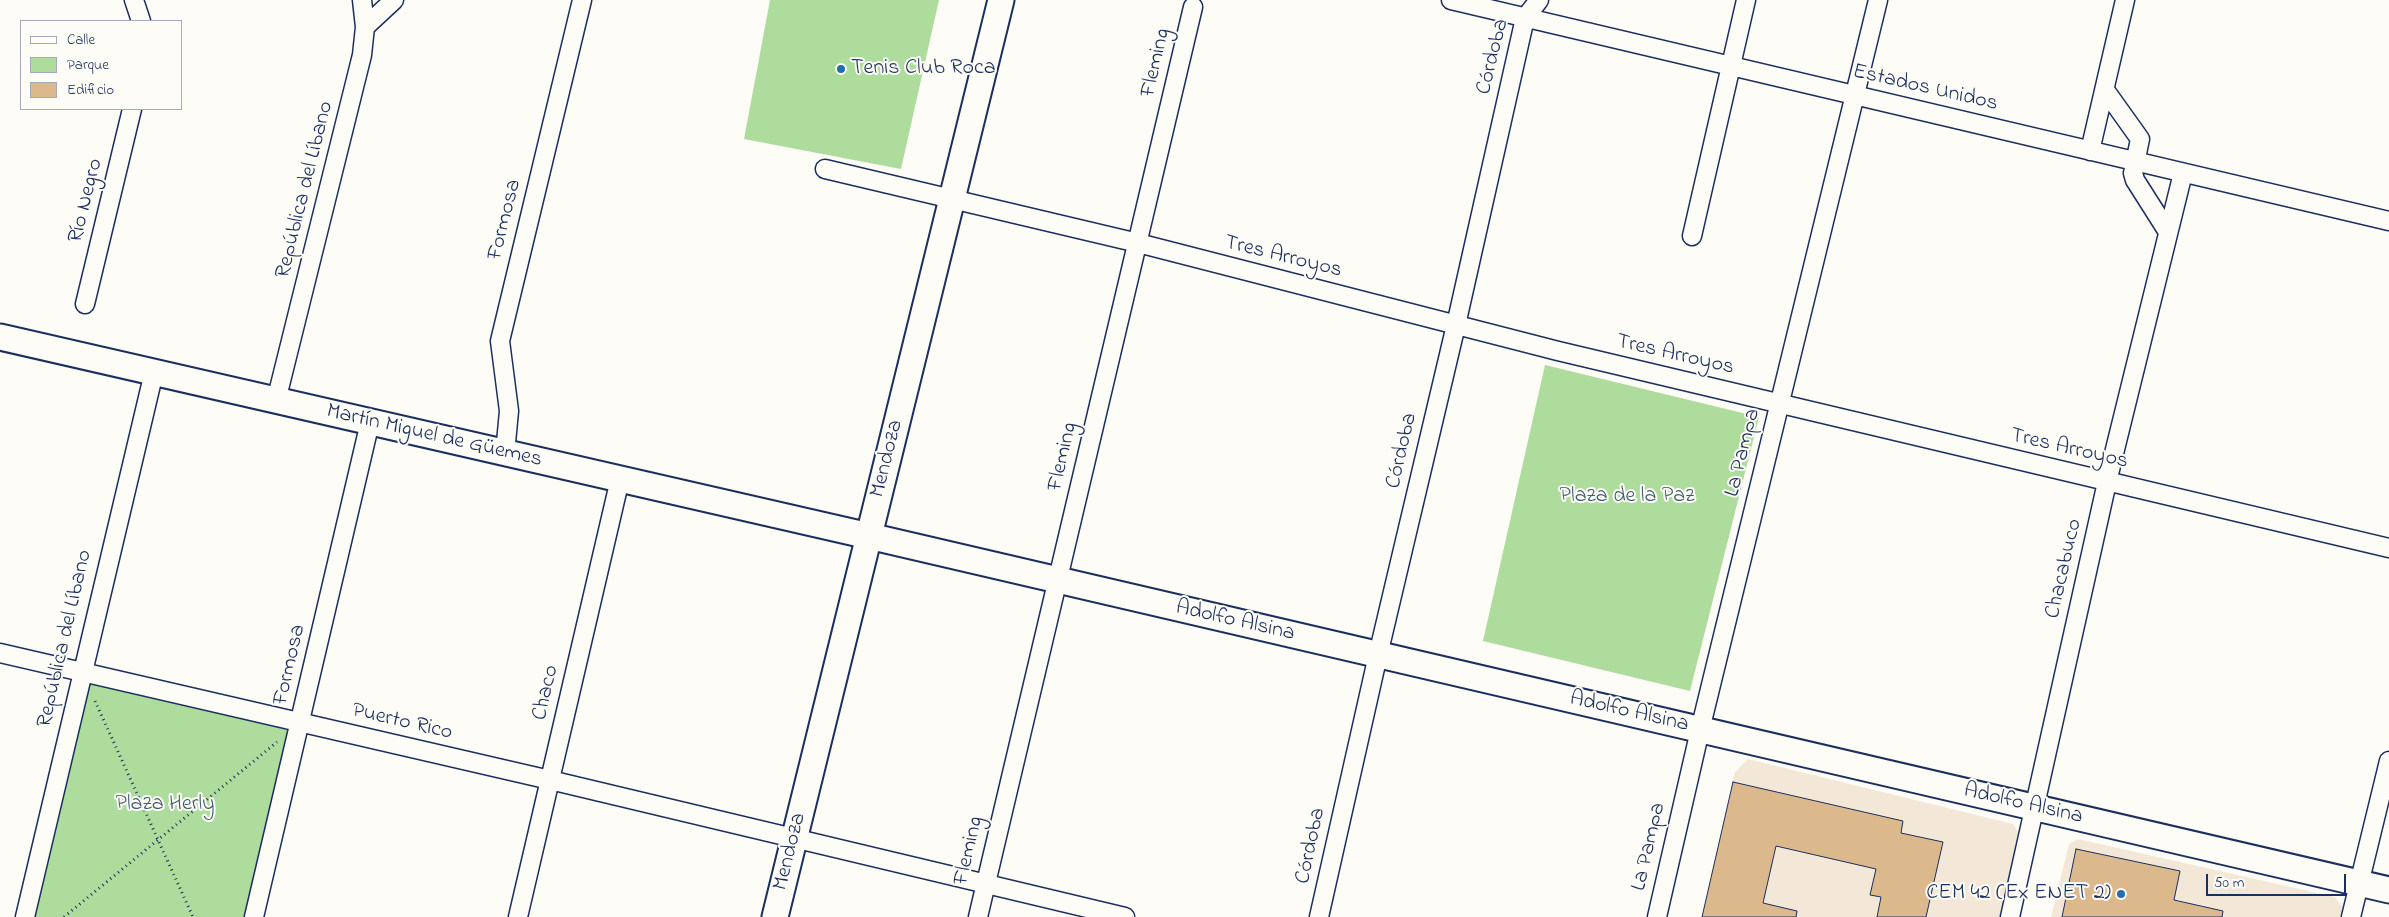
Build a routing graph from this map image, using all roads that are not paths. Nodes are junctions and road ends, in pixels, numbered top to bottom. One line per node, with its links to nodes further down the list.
1 (134, 0): 14 (street)
2 (362, 0): 15 (street, República del Líbano)
3 (394, 0): 15 (street)
4 (582, 0): 36 (street, Formosa)
5 (1001, 0): 24 (main road, Mendoza)
6 (1451, 0): 11 (street, Estados Unidos)
7 (1539, 0): 13 (street, Córdoba)
8 (1746, 0): 16 (street)
9 (1878, 0): 18 (street, La Pampa)
10 (2126, 0): 17 (street)
11 (1481, 4): 13 (street, Estados Unidos)
12 (1194, 7): 28 (street, Fleming)
13 (1525, 18): 16 (street, Estados Unidos); 30 (street, Córdoba)
14 (141, 20)
15 (365, 27): 33 (street, República del Líbano)
16 (1731, 66): 18 (street, Estados Unidos); 27 (street)
17 (2104, 90): 20 (street); 21 (street)
18 (1856, 96): 20 (street, Estados Unidos); 34 (street, La Pampa)
19 (132, 110): 29 (street, Río Negro)
20 (2090, 151): 21 (street, Estados Unidos)
21 (2136, 162): 23 (street, Estados Unidos); 26 (street)
22 (825, 169): 24 (street, Tres Arroyos)
23 (2183, 172): 25 (street, Estados Unidos); 26 (street, Chacabuco)
24 (954, 199): 28 (street, Tres Arroyos); 39 (main road, Mendoza)
25 (2389, 221)
26 (2168, 232): 38 (street, Chacabuco)
27 (1692, 236)
28 (1138, 243): 30 (street, Tres Arroyos); 41 (street, Fleming)
29 (85, 304)
30 (1456, 325): 34 (street, Tres Arroyos); 43 (street, Córdoba)
31 (0, 337): 32 (main road, Martín Miguel de Güemes)
32 (154, 372): 33 (main road, Martín Miguel de Güemes); 44 (street, República del Líbano)
33 (276, 401): 35 (main road, Martín Miguel de Güemes)
34 (1780, 404): 38 (street, Tres Arroyos); 46 (street, La Pampa)
35 (370, 422): 36 (main road, Martín Miguel de Güemes); 45 (street, Formosa)
36 (504, 453): 37 (main road, Martín Miguel de Güemes)
37 (620, 479): 39 (main road, Martín Miguel de Güemes); 48 (street, Chaco)
38 (2107, 482): 40 (street, Tres Arroyos); 49 (street, Chacabuco)
39 (869, 536): 41 (main road, Adolfo Alsina); 50 (main road, Mendoza)
40 (2389, 548)
41 (1058, 580): 43 (main road, Adolfo Alsina); 52 (street, Fleming)
42 (0, 653): 44 (street, Puerto Rico)
43 (1378, 655): 46 (main road, Adolfo Alsina); 60 (street, Córdoba)
44 (81, 671): 45 (street, Puerto Rico); 54 (street, República del Líbano)
45 (300, 722): 48 (street, Puerto Rico); 55 (street, Formosa)
46 (1700, 730): 49 (main road, Adolfo Alsina); 61 (street, La Pampa)
47 (2389, 762): 51 (street)
48 (550, 780): 50 (street, Puerto Rico); 56 (street, Chaco)
49 (2034, 808): 51 (main road, Adolfo Alsina); 62 (street, Chacabuco)
50 (794, 838): 52 (street, Puerto Rico); 57 (main road, Mendoza)
51 (2359, 883): 53 (main road, Adolfo Alsina); 63 (street)
52 (986, 885): 58 (street, Fleming); 59 (street, Puerto Rico)
53 (2389, 890)
54 (25, 917)
55 (254, 917)
56 (518, 917)
57 (775, 917)
58 (978, 917)
59 (1125, 917)
60 (1319, 917)
61 (1657, 917)
62 (2010, 917)
63 (2350, 917)

